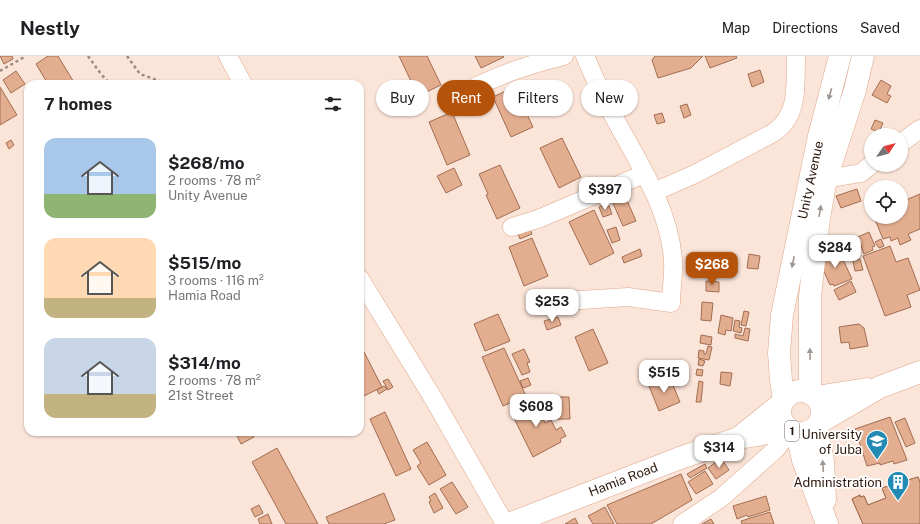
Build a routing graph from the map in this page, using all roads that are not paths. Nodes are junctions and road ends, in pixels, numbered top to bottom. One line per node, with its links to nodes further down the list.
1 (228, 56): 7 (street)
2 (564, 56): 8 (street)
3 (585, 56): 12 (street)
4 (796, 56): 14 (street)
5 (840, 56): 21 (main road, Unity Avenue / 1, one-way to 21)
6 (863, 56): 13 (main road, Unity Avenue / 1)
7 (241, 80)
8 (493, 80)
9 (920, 128): 10 (street)
10 (908, 137)
11 (864, 171): 13 (street)
12 (644, 174): 14 (street); 15 (street)
13 (826, 179): 20 (main road, Unity Avenue / 1, one-way to 13)
14 (654, 192): 17 (street)
15 (512, 227)
16 (364, 286): 25 (street)
17 (549, 302)
18 (920, 372): 19 (main road)
19 (880, 387): 20 (main road); 22 (main road)
20 (813, 395): 21 (main road); 22 (main road, 1)
21 (783, 402): 22 (main road, 1); 23 (main road)
22 (802, 428): 23 (main road); 24 (main road, 1); 27 (street)
23 (739, 438): 26 (main road, Hamia Road)
24 (827, 521)
25 (505, 524)
26 (509, 524)
27 (682, 524)

